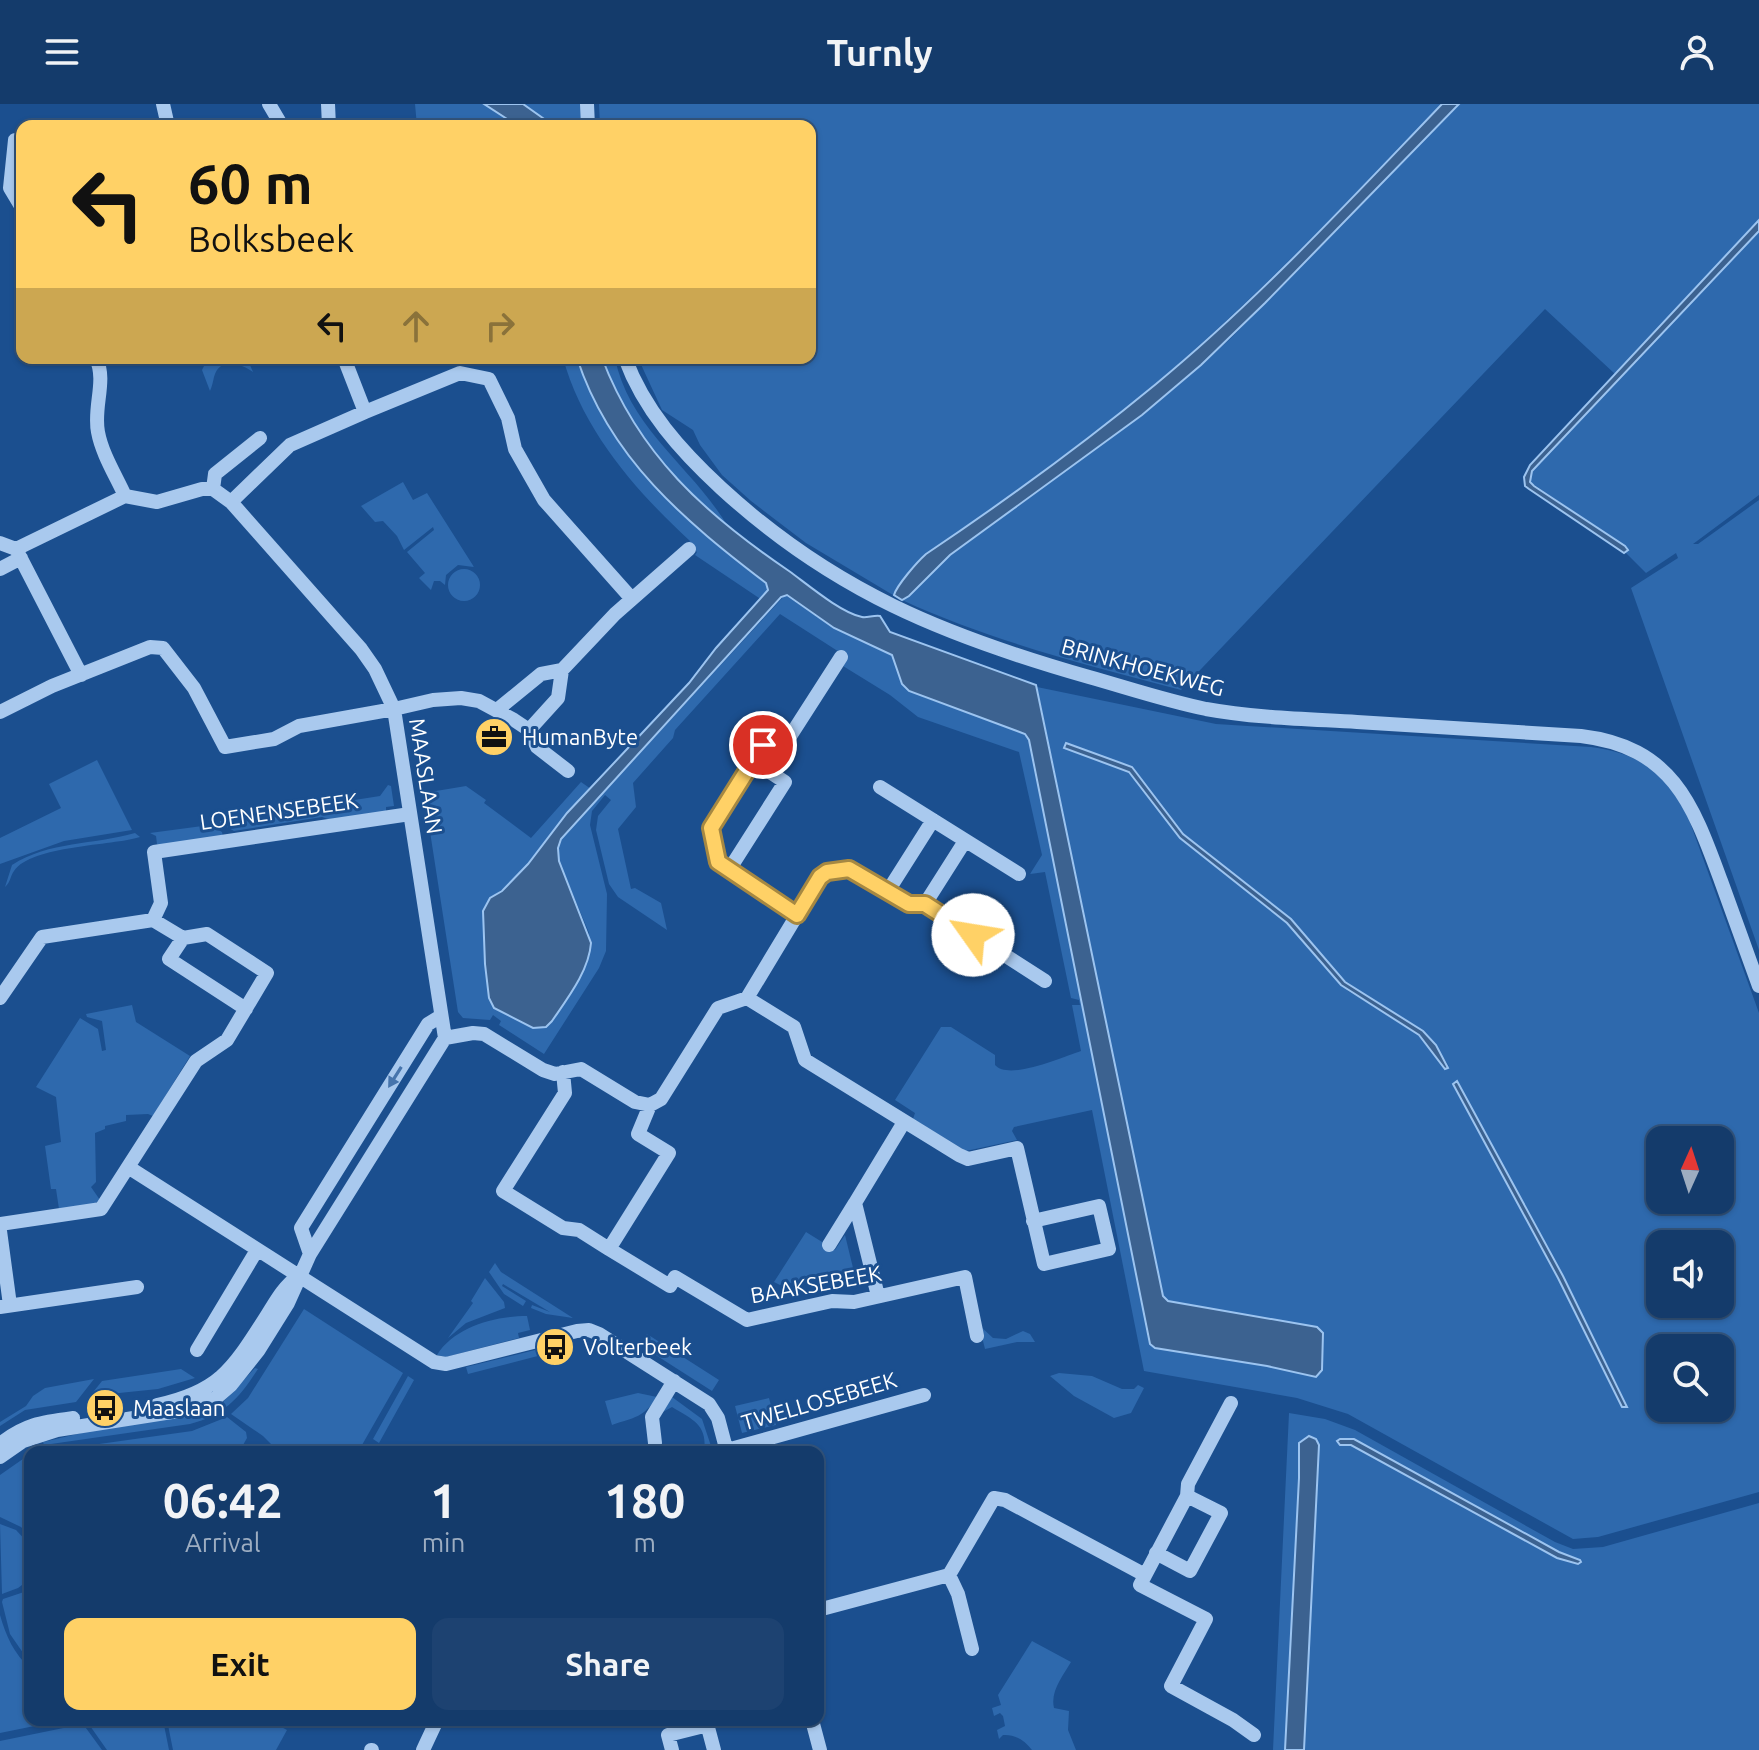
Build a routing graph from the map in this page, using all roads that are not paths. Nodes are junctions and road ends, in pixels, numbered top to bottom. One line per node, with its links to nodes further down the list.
1 (15, 140): 2 (street)
2 (5, 191)
3 (99, 364): 9 (street)
4 (346, 364): 6 (street)
5 (628, 364): 37 (street, BRINKHOEKWEG)
6 (365, 412): 10 (street); 15 (street)
7 (260, 438): 8 (street)
8 (213, 489): 9 (street); 10 (street, MAASLAAN)
9 (125, 496): 13 (street)
10 (231, 502): 19 (street, MAASLAAN)
11 (0, 543): 13 (street)
12 (689, 549): 15 (street)
13 (18, 554): 14 (street); 18 (street)
14 (0, 569)
15 (632, 599): 17 (street)
16 (841, 657): 23 (street)
17 (562, 670): 20 (street); 22 (street)
18 (81, 675): 19 (street); 21 (street)
19 (394, 709): 20 (street); 26 (street, MAASLAAN)
20 (497, 710): 22 (street)
21 (0, 712)
22 (529, 730): 24 (street)
23 (753, 761): 29 (street); 29 (street)
24 (568, 771)
25 (880, 787): 27 (street)
26 (410, 814): 34 (street, LOENENSEBEEK); 41 (street, MAASLAAN)
27 (933, 820): 28 (street); 31 (street)
28 (965, 841): 30 (street); 32 (street)
29 (729, 870): 33 (street)
30 (1019, 874)
31 (888, 891): 32 (street); 33 (street)
32 (925, 904): 36 (street)
33 (797, 915): 39 (street)
34 (153, 920): 35 (street); 38 (street)
35 (183, 938): 40 (street); 40 (street)
36 (1045, 981)
37 (1759, 986)
38 (0, 998)
39 (747, 998): 44 (street); 45 (street)
40 (246, 1009): 46 (street)
41 (441, 1016): 42 (street, MAASLAAN); 54 (street, one-way to 54)
42 (445, 1038): 43 (street); 54 (street)
43 (563, 1072): 44 (street); 52 (street, BAAKSEBEEK)
44 (650, 1105): 52 (street)
45 (904, 1122): 47 (street, BAAKSEBEEK); 48 (street)
46 (128, 1167): 49 (street); 53 (street)
47 (855, 1203): 51 (street, BAAKSEBEEK); 57 (street)
48 (1033, 1221): 48 (street)
49 (0, 1224)
50 (0, 1231): 58 (street)
51 (829, 1245)
52 (609, 1249): 57 (street, BAAKSEBEEK)
53 (257, 1250): 55 (street); 60 (street)
54 (310, 1254): 55 (street)
55 (298, 1276): 61 (street); 65 (street); 68 (street)
56 (137, 1287): 58 (street)
57 (878, 1296): 59 (street, BAAKSEBEEK)
58 (5, 1306)
59 (977, 1336)
60 (197, 1350)
61 (674, 1381): 64 (street); 66 (street)
62 (924, 1395): 67 (street, TWELLOSEBEEK)
63 (1231, 1403): 69 (street)
64 (655, 1443)
65 (0, 1444)
66 (726, 1446)
67 (745, 1446)
68 (0, 1457)
69 (1187, 1496): 70 (street); 70 (street)
70 (1156, 1553): 72 (street)
71 (949, 1575): 72 (street); 73 (street); 74 (street)
72 (1145, 1575): 79 (street)
73 (824, 1608)
74 (972, 1649)
75 (434, 1726): 80 (street)
76 (695, 1726): 81 (street)
77 (708, 1726): 82 (street)
78 (814, 1726): 83 (street)
79 (1254, 1735)
80 (423, 1750)
81 (672, 1750)
82 (714, 1750)
83 (820, 1750)

